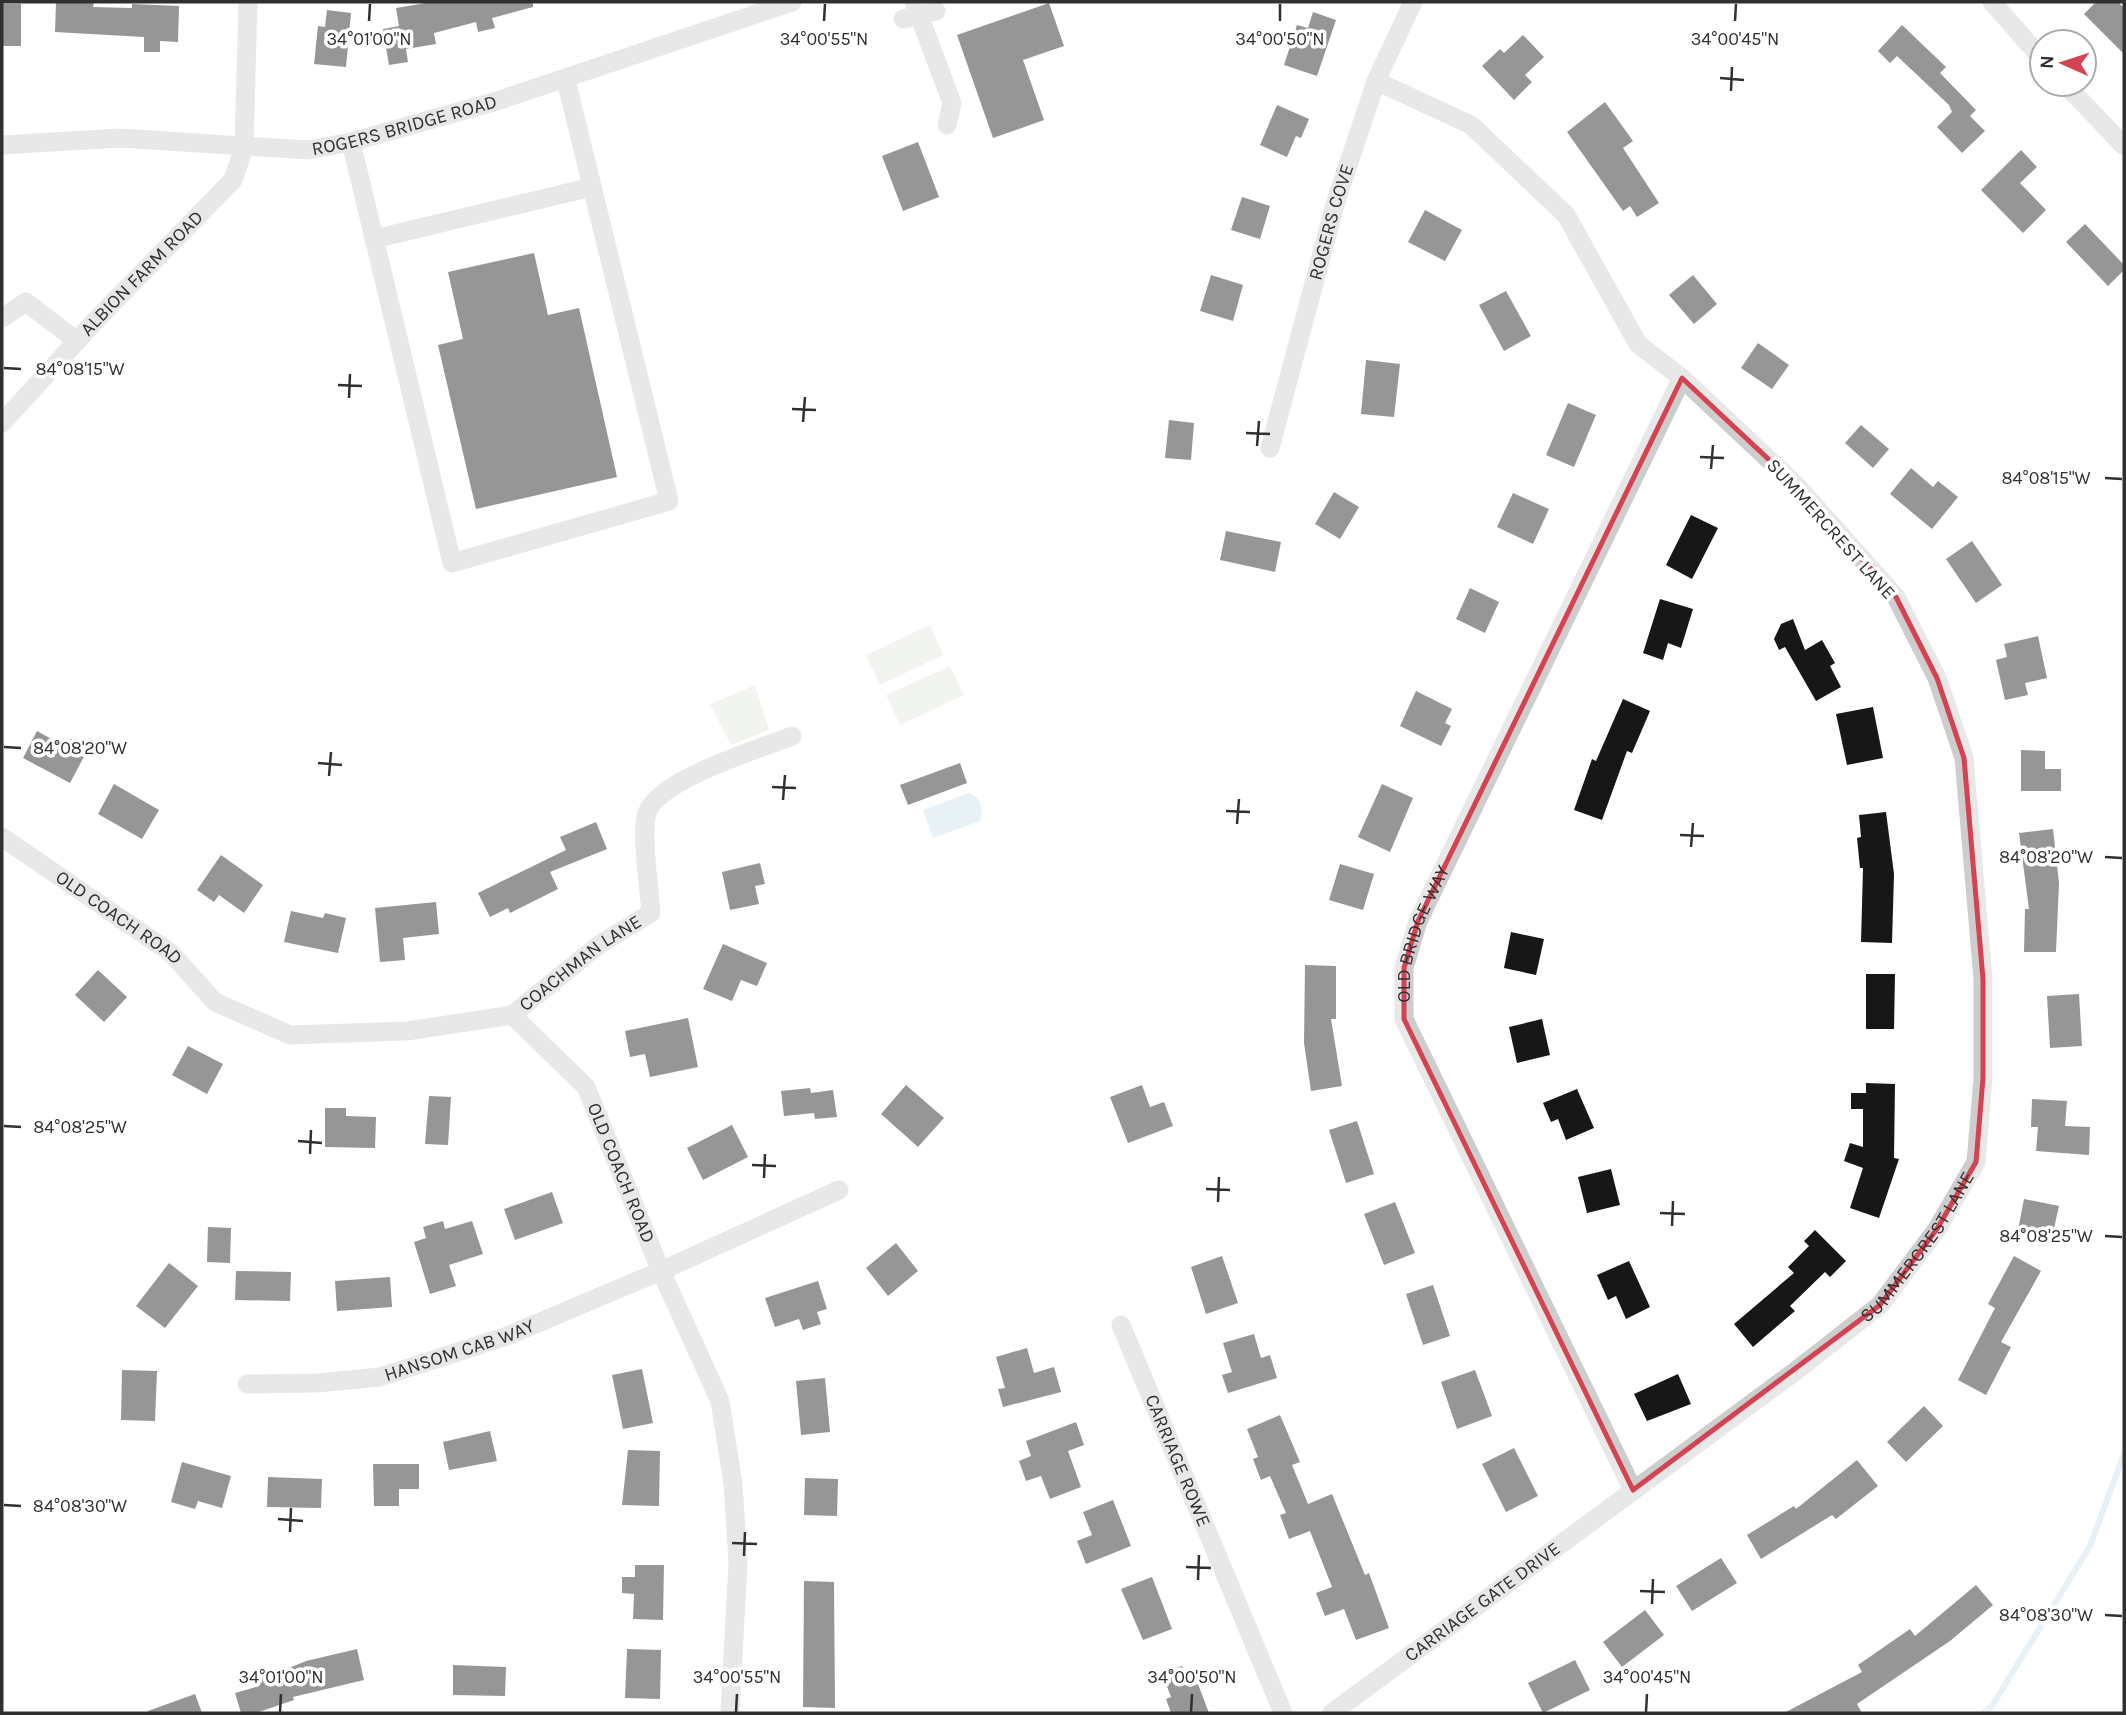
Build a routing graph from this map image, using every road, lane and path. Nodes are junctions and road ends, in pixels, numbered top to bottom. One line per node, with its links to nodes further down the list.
1 (248, 2): 14 (street, ALBION FARM ROAD)
2 (792, 2): 7 (street, ROGERS BRIDGE ROAD)
3 (1413, 2): 8 (street, ROGERS COVE)
4 (1992, 2): 6 (street)
5 (918, 12): 10 (street)
6 (2028, 43)
7 (566, 80): 11 (street, ROGERS BRIDGE ROAD); 15 (street)
8 (1376, 81): 19 (street, SUMMERCREST LANE); 21 (street, ROGERS COVE)
9 (2078, 98): 13 (street)
10 (947, 125)
11 (351, 142): 14 (street, ROGERS BRIDGE ROAD); 16 (street)
12 (2, 145): 14 (street, ROGERS BRIDGE ROAD)
13 (2124, 146)
14 (244, 148): 18 (street, ALBION FARM ROAD)
15 (592, 187): 16 (street); 16 (street)
16 (374, 239)
17 (2, 318): 18 (street)
18 (77, 341): 20 (street, ALBION FARM ROAD)
19 (1682, 378): 29 (street, OLD BRIDGE WAY); 29 (street, SUMMERCREST LANE)
20 (2, 423)
21 (1270, 448)
22 (792, 737): 24 (street, COACHMAN LANE)
23 (2, 838): 24 (street, OLD COACH ROAD)
24 (512, 1015): 26 (street, OLD COACH ROAD)
25 (839, 1190): 26 (street, HANSOM CAB WAY)
26 (661, 1271): 28 (street, HANSOM CAB WAY); 30 (street, OLD COACH ROAD)
27 (1121, 1325): 31 (street, CARRIAGE ROWE)
28 (247, 1384)
29 (1633, 1490): 32 (street, CARRIAGE GATE DRIVE)
30 (730, 1713)
31 (1283, 1713)
32 (1332, 1713)

